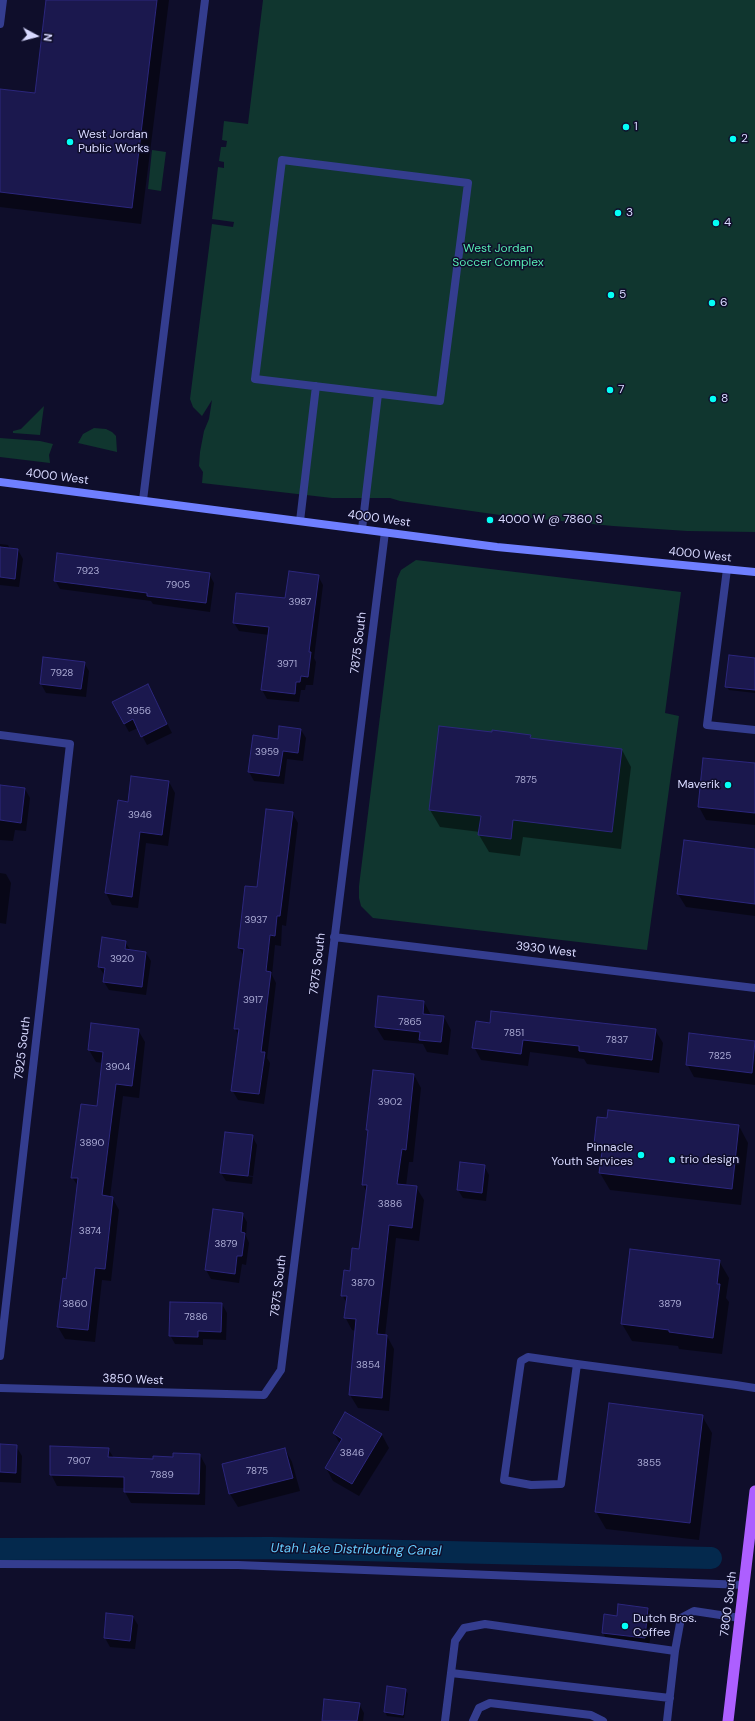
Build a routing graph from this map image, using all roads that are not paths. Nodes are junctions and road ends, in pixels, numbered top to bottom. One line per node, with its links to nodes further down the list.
1 (3, 0): 3 (street)
2 (205, 0): 7 (street)
3 (0, 24)
4 (316, 386): 5 (street); 5 (street); 8 (street)
5 (378, 394): 9 (street)
6 (0, 482): 7 (main road, 4000 West)
7 (143, 500): 8 (main road, 4000 West)
8 (300, 521): 9 (main road, 4000 West)
9 (362, 529): 10 (main road, 4000 West)
10 (385, 532): 11 (main road, 4000 West); 15 (street, 7875 South)
11 (727, 569): 12 (main road, 4000 West); 13 (street)
12 (755, 572)
13 (755, 730)
14 (0, 735): 17 (street, 7925 South)
15 (334, 937): 16 (street, 3930 West); 21 (street, 7875 South)
16 (755, 988)
17 (0, 1356)
18 (577, 1364): 18 (street); 20 (street)
19 (0, 1388): 21 (street, 3850 West)
20 (755, 1388)
21 (264, 1395)
22 (755, 1491): 24 (main road, 7800 South)
23 (0, 1564): 24 (street)
24 (744, 1585): 25 (main road, 7800 South)
25 (740, 1618): 26 (street); 33 (main road, 7800 South)
26 (675, 1651): 27 (street); 28 (street)
27 (451, 1673): 28 (street); 29 (street)
28 (670, 1698): 32 (street)
29 (444, 1721)
30 (473, 1721): 31 (street)
31 (603, 1721)
32 (667, 1721)
33 (728, 1721)

